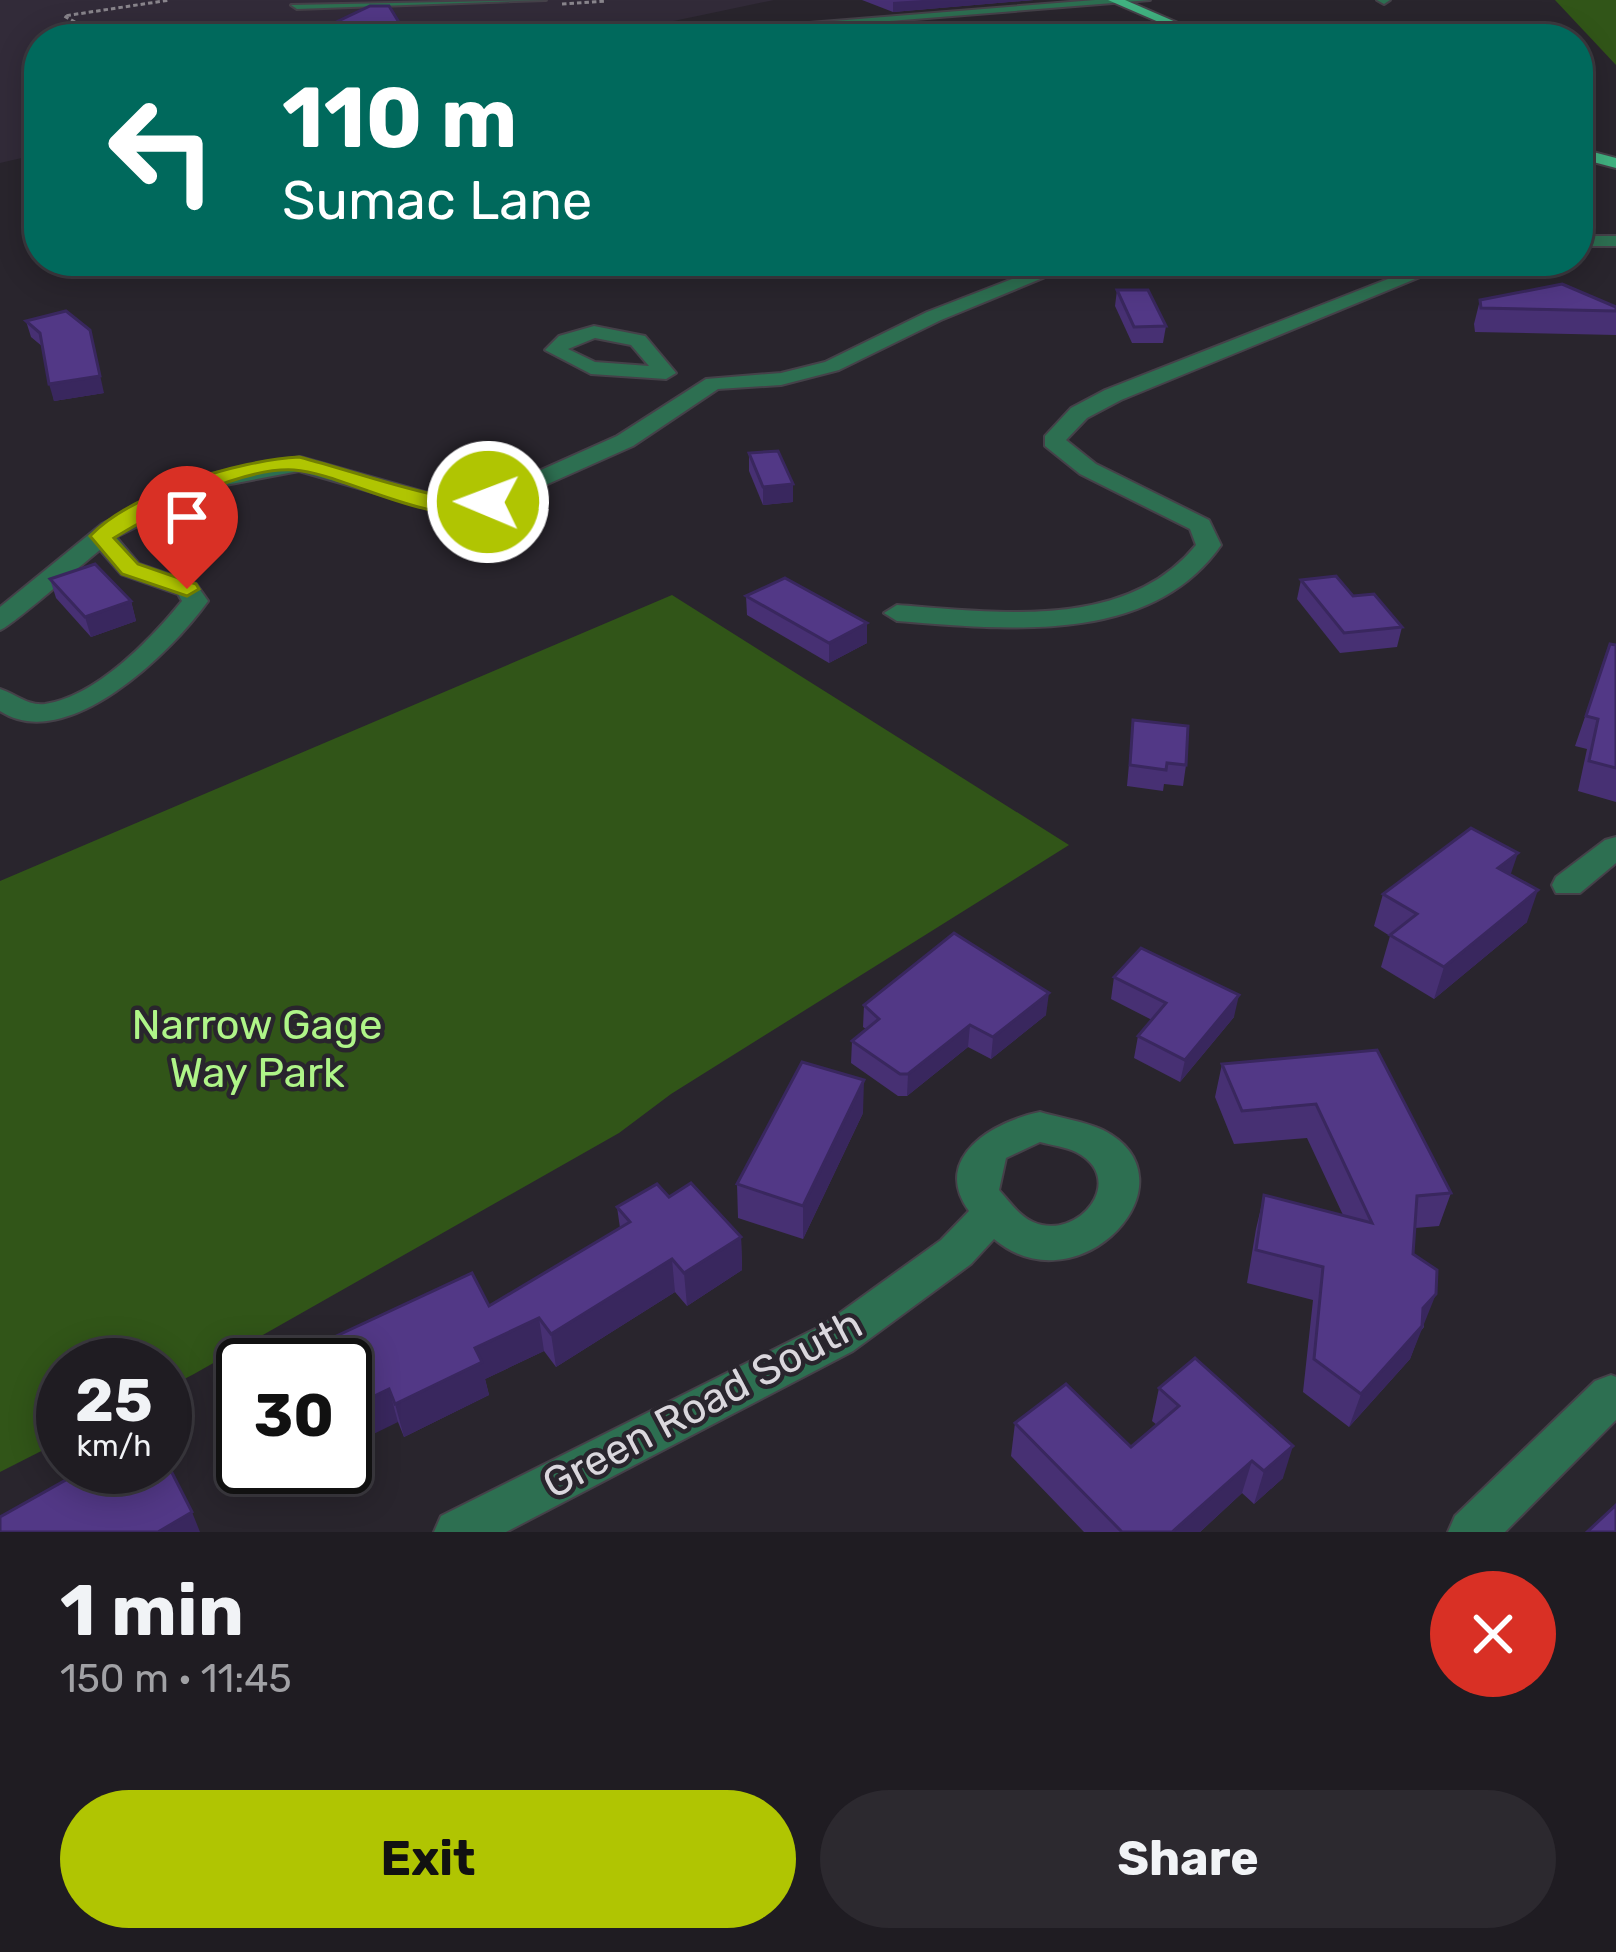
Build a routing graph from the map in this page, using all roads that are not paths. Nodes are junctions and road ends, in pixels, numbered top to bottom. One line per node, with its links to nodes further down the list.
1 (540, 0): 4 (street)
2 (1144, 0): 3 (street)
3 (1116, 1): 5 (street); 8 (main road)
4 (297, 4)
5 (875, 20): 6 (street); 7 (street)
6 (820, 24)
7 (882, 24)
8 (1172, 24)
9 (1037, 276): 12 (street)
10 (1412, 276): 14 (street)
11 (666, 373): 12 (street)
12 (713, 383): 13 (street)
13 (101, 536): 15 (street); 16 (street)
14 (897, 614)
15 (0, 622)
16 (0, 698)
17 (1616, 847): 18 (street)
18 (1568, 885)
19 (991, 1214): 21 (street, Green Road South)
20 (1611, 1395): 22 (street)
21 (458, 1532)
22 (1472, 1532)

